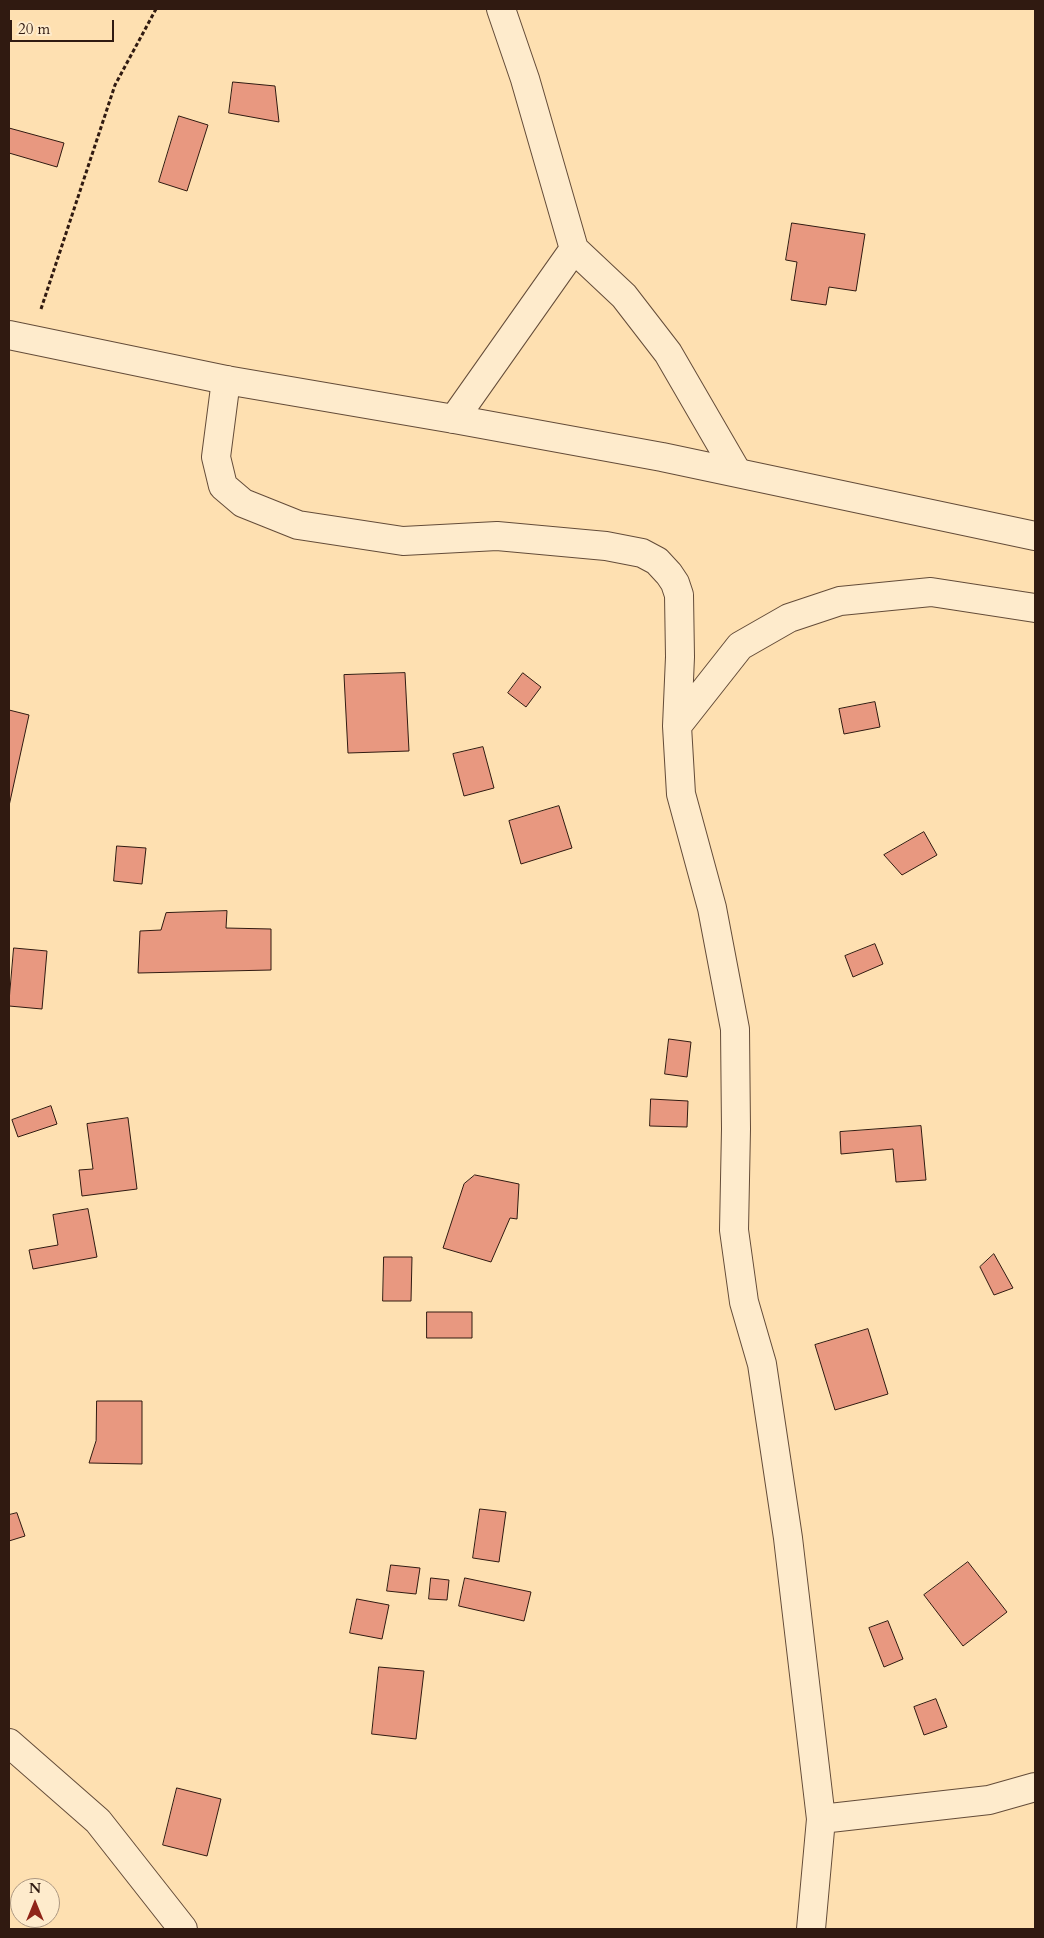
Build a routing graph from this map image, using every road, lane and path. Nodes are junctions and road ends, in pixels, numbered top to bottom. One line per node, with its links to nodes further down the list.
1 (156, 9): 4 (path)
2 (500, 9): 3 (street)
3 (574, 249): 6 (street); 7 (street)
4 (20, 337): 5 (street)
5 (226, 380): 6 (street); 10 (street)
6 (454, 419): 7 (street)
7 (738, 472): 8 (street)
8 (1035, 536)
9 (1035, 608): 10 (street)
10 (678, 726): 13 (street)
11 (9, 1743): 14 (street)
12 (1035, 1787): 13 (street)
13 (821, 1820): 15 (street)
14 (183, 1929)
15 (811, 1929)

